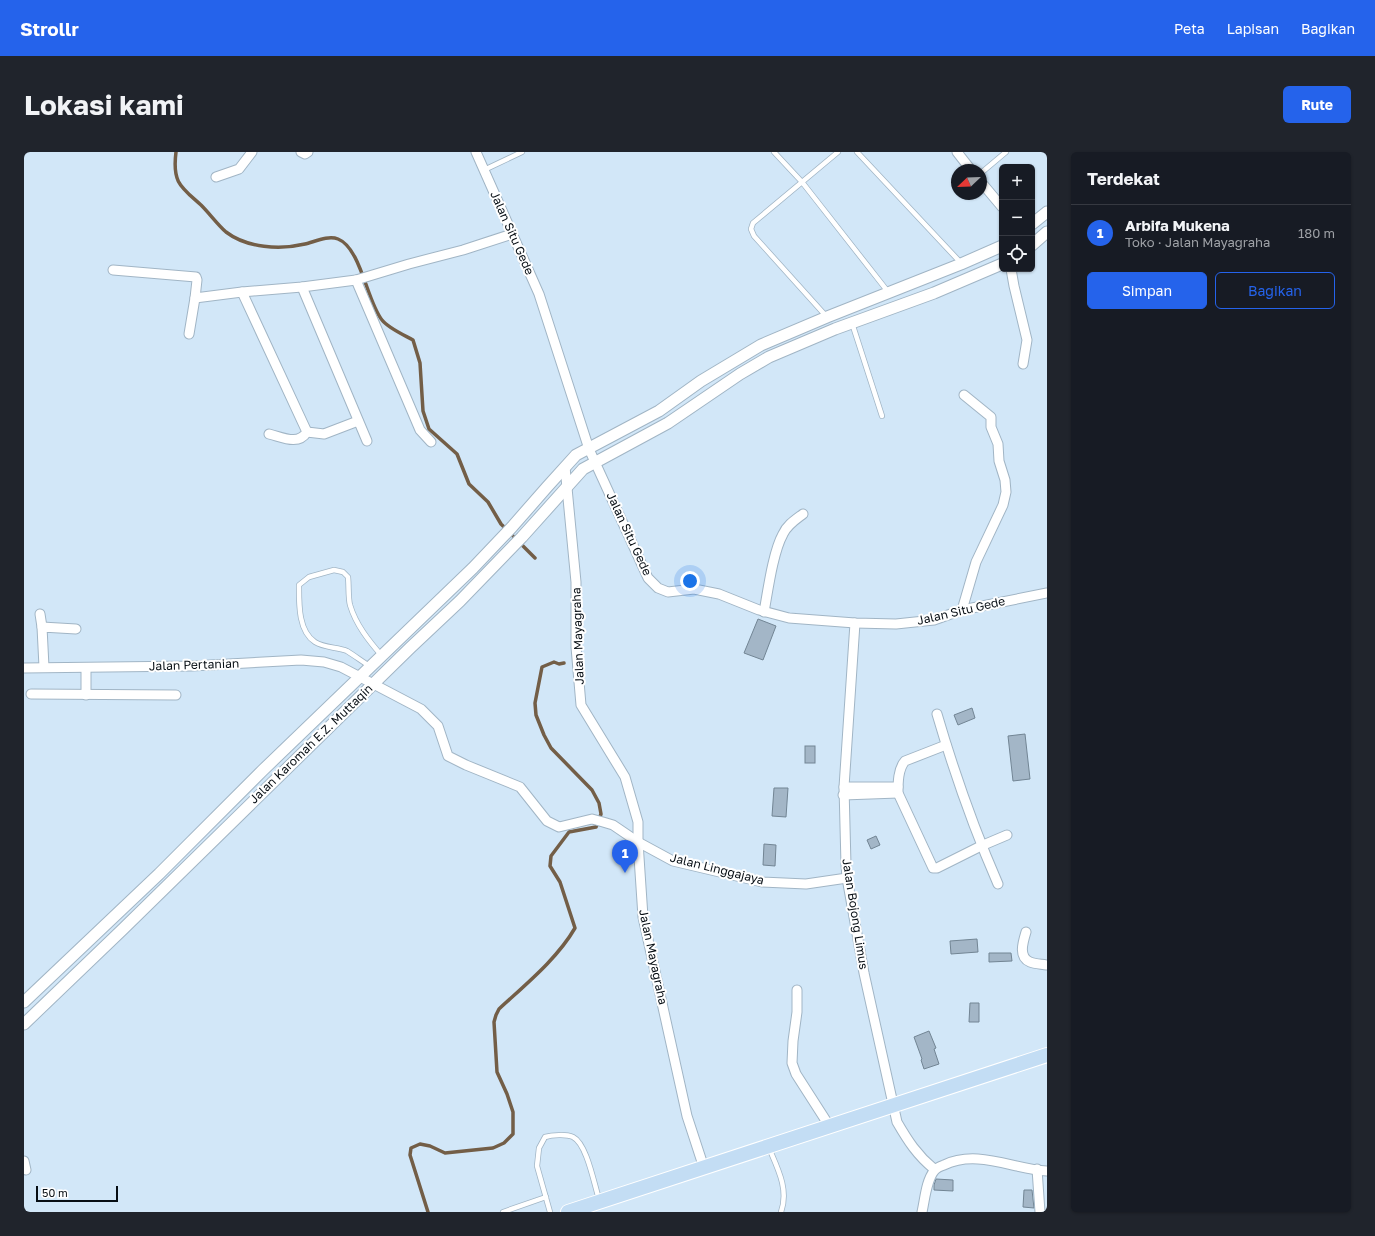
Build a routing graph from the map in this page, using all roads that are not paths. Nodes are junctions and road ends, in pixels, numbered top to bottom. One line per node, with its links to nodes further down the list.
1 (252, 152): 14 (street)
2 (301, 152): 3 (street)
3 (308, 152)
4 (476, 152): 13 (street, Jalan Situ Gede)
5 (522, 152): 13 (lane)
6 (774, 152): 15 (lane)
7 (838, 152): 15 (lane)
8 (857, 152): 24 (lane)
9 (956, 152): 11 (street)
10 (1006, 152): 12 (lane)
11 (966, 164)
12 (987, 168)
13 (484, 170): 21 (street, Jalan Situ Gede)
14 (216, 177)
15 (802, 182): 31 (lane); 33 (lane)
16 (987, 189): 17 (street)
17 (999, 203)
18 (1047, 212): 19 (street)
19 (1035, 222)
20 (1047, 232): 22 (street)
21 (512, 234): 28 (street); 44 (street, Jalan Situ Gede)
22 (1035, 242)
23 (999, 247): 24 (street, Jalan Karomah E.Z. Muttaqin)
24 (962, 264): 31 (street, Jalan Karomah E.Z. Muttaqin)
25 (999, 265): 34 (street, Jalan Karomah E.Z. Muttaqin)
26 (113, 270): 32 (street)
27 (1012, 272): 36 (street)
28 (358, 279): 29 (street); 43 (street)
29 (302, 287): 30 (street); 39 (street)
30 (242, 292): 32 (street); 40 (street)
31 (889, 293): 33 (street, Jalan Karomah E.Z. Muttaqin)
32 (195, 298): 35 (street)
33 (827, 317): 44 (street, Jalan Karomah E.Z. Muttaqin)
34 (852, 323): 38 (lane); 45 (street, Jalan Karomah E.Z. Muttaqin)
35 (189, 334)
36 (1023, 364)
37 (964, 395): 50 (street)
38 (882, 416)
39 (358, 421): 40 (street); 42 (street)
40 (307, 432): 41 (street)
41 (269, 434)
42 (367, 441)
43 (432, 442)
44 (588, 449): 45 (street, Jalan Situ Gede); 46 (street, Jalan Karomah E.Z. Muttaqin)
45 (595, 462): 47 (street, Jalan Karomah E.Z. Muttaqin); 51 (street, Jalan Situ Gede)
46 (565, 467): 47 (street, Jalan Mayagraha); 56 (street, Jalan Karomah E.Z. Muttaqin)
47 (567, 486): 62 (street, Jalan Karomah E.Z. Muttaqin); 72 (street, Jalan Mayagraha)
48 (803, 514): 51 (street)
49 (1047, 593): 50 (street, Jalan Situ Gede)
50 (962, 610): 53 (street, Jalan Situ Gede)
51 (764, 612): 53 (street, Jalan Situ Gede)
52 (40, 614): 54 (street)
53 (855, 623): 69 (street, Jalan Bojong Limus)
54 (42, 627): 55 (street); 57 (street)
55 (76, 629)
56 (382, 656): 58 (street, Jalan Karomah E.Z. Muttaqin); 58 (lane)
57 (44, 667): 59 (street, Jalan Pertanian); 60 (street, Jalan Pertanian)
58 (370, 667): 61 (street, Jalan Karomah E.Z. Muttaqin)
59 (24, 668)
60 (86, 668): 61 (street, Jalan Pertanian); 64 (street)
61 (360, 677): 62 (street, Jalan Pertanian); 76 (street, Jalan Karomah E.Z. Muttaqin)
62 (374, 684): 70 (street, Jalan Pertanian); 78 (street, Jalan Karomah E.Z. Muttaqin)
63 (31, 694): 64 (street)
64 (86, 694): 65 (street)
65 (176, 695)
66 (937, 714): 67 (street)
67 (946, 745): 68 (street); 73 (street)
68 (898, 790): 69 (street); 73 (street)
69 (843, 791): 74 (street, Jalan Bojong Limus)
70 (592, 819): 72 (street, Jalan Linggajaya)
71 (1007, 836): 73 (street)
72 (638, 842): 74 (street, Jalan Linggajaya); 87 (street, Jalan Mayagraha)
73 (981, 846): 75 (street)
74 (847, 878): 84 (street, Jalan Bojong Limus)
75 (998, 884)
76 (107, 923): 78 (street); 81 (street, Jalan Karomah E.Z. Muttaqin)
77 (1026, 932): 79 (street)
78 (118, 934): 82 (street, Jalan Karomah E.Z. Muttaqin)
79 (1047, 965)
80 (797, 990): 85 (street)
81 (24, 1002)
82 (24, 1024)
83 (1047, 1055): 84 (main road)
84 (894, 1106): 85 (main road); 88 (street, Jalan Bojong Limus)
85 (830, 1127): 86 (main road)
86 (769, 1146): 87 (main road); 96 (lane)
87 (704, 1168): 92 (main road)
88 (934, 1169): 89 (street); 97 (street)
89 (1037, 1170): 90 (street); 98 (street)
90 (1047, 1171)
91 (546, 1197): 92 (lane); 93 (lane); 94 (lane)
92 (599, 1202): 95 (main road)
93 (502, 1212)
94 (550, 1212)
95 (568, 1212)
96 (781, 1212)
97 (922, 1212)
98 (1040, 1212)

